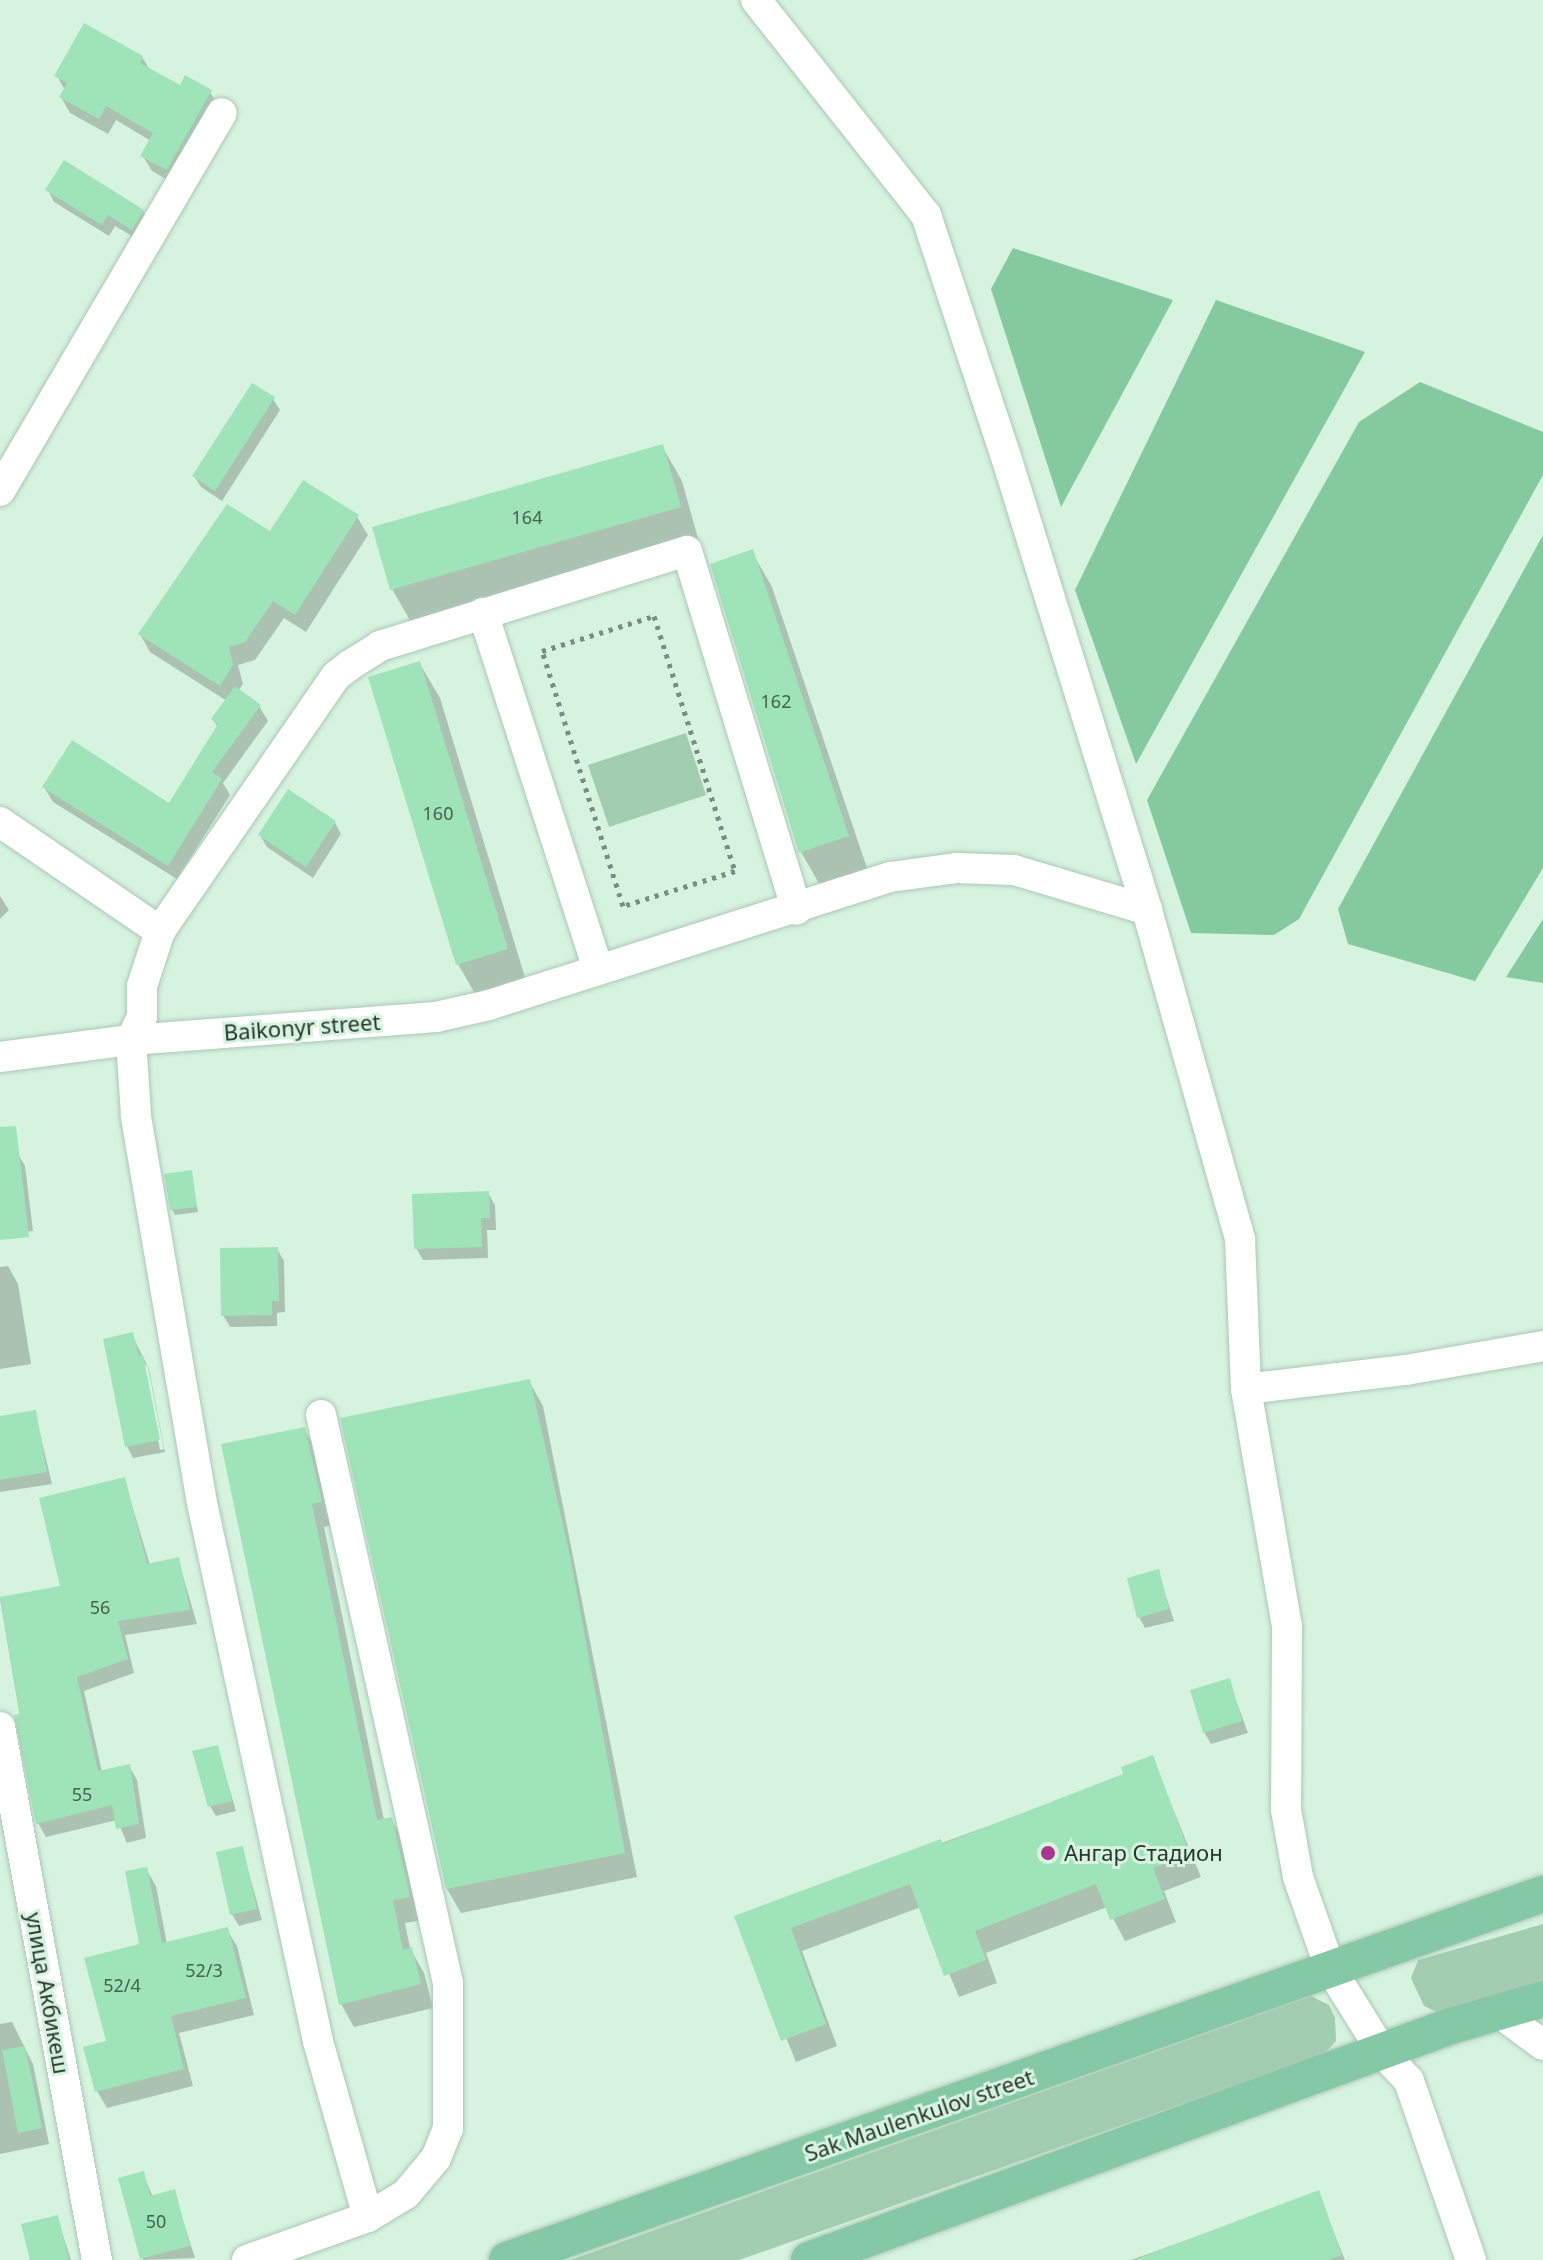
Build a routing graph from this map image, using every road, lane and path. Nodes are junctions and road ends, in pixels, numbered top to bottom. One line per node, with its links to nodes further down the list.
1 (756, 0): 8 (street)
2 (222, 113): 3 (street)
3 (0, 491)
4 (483, 613): 7 (street); 9 (street); 10 (street)
5 (0, 822): 9 (street)
6 (735, 871): 6 (path)
7 (797, 910): 8 (street, Baikonyr street); 10 (street, Baikonyr street)
8 (1147, 910): 14 (street)
9 (160, 931): 11 (street)
10 (598, 969): 11 (street, Baikonyr street)
11 (131, 1040): 12 (street, Baikonyr street); 23 (street)
12 (0, 1057)
13 (1543, 1346): 14 (street)
14 (1246, 1389): 18 (street)
15 (321, 1415): 23 (street)
16 (0, 1727): 24 (street, улица Акбикеш)
17 (1543, 1894): 18 (main road, Sak Maulenkulov street)
18 (1330, 1968): 22 (street); 26 (main road, Sak Maulenkulov street)
19 (1543, 1999): 20 (main road)
20 (1501, 2014): 21 (street); 22 (main road)
21 (1543, 2045)
22 (1383, 2053): 27 (main road); 28 (street)
23 (368, 2217): 25 (street)
24 (97, 2260)
25 (247, 2260)
26 (507, 2260)
27 (809, 2260)
28 (1471, 2260)

